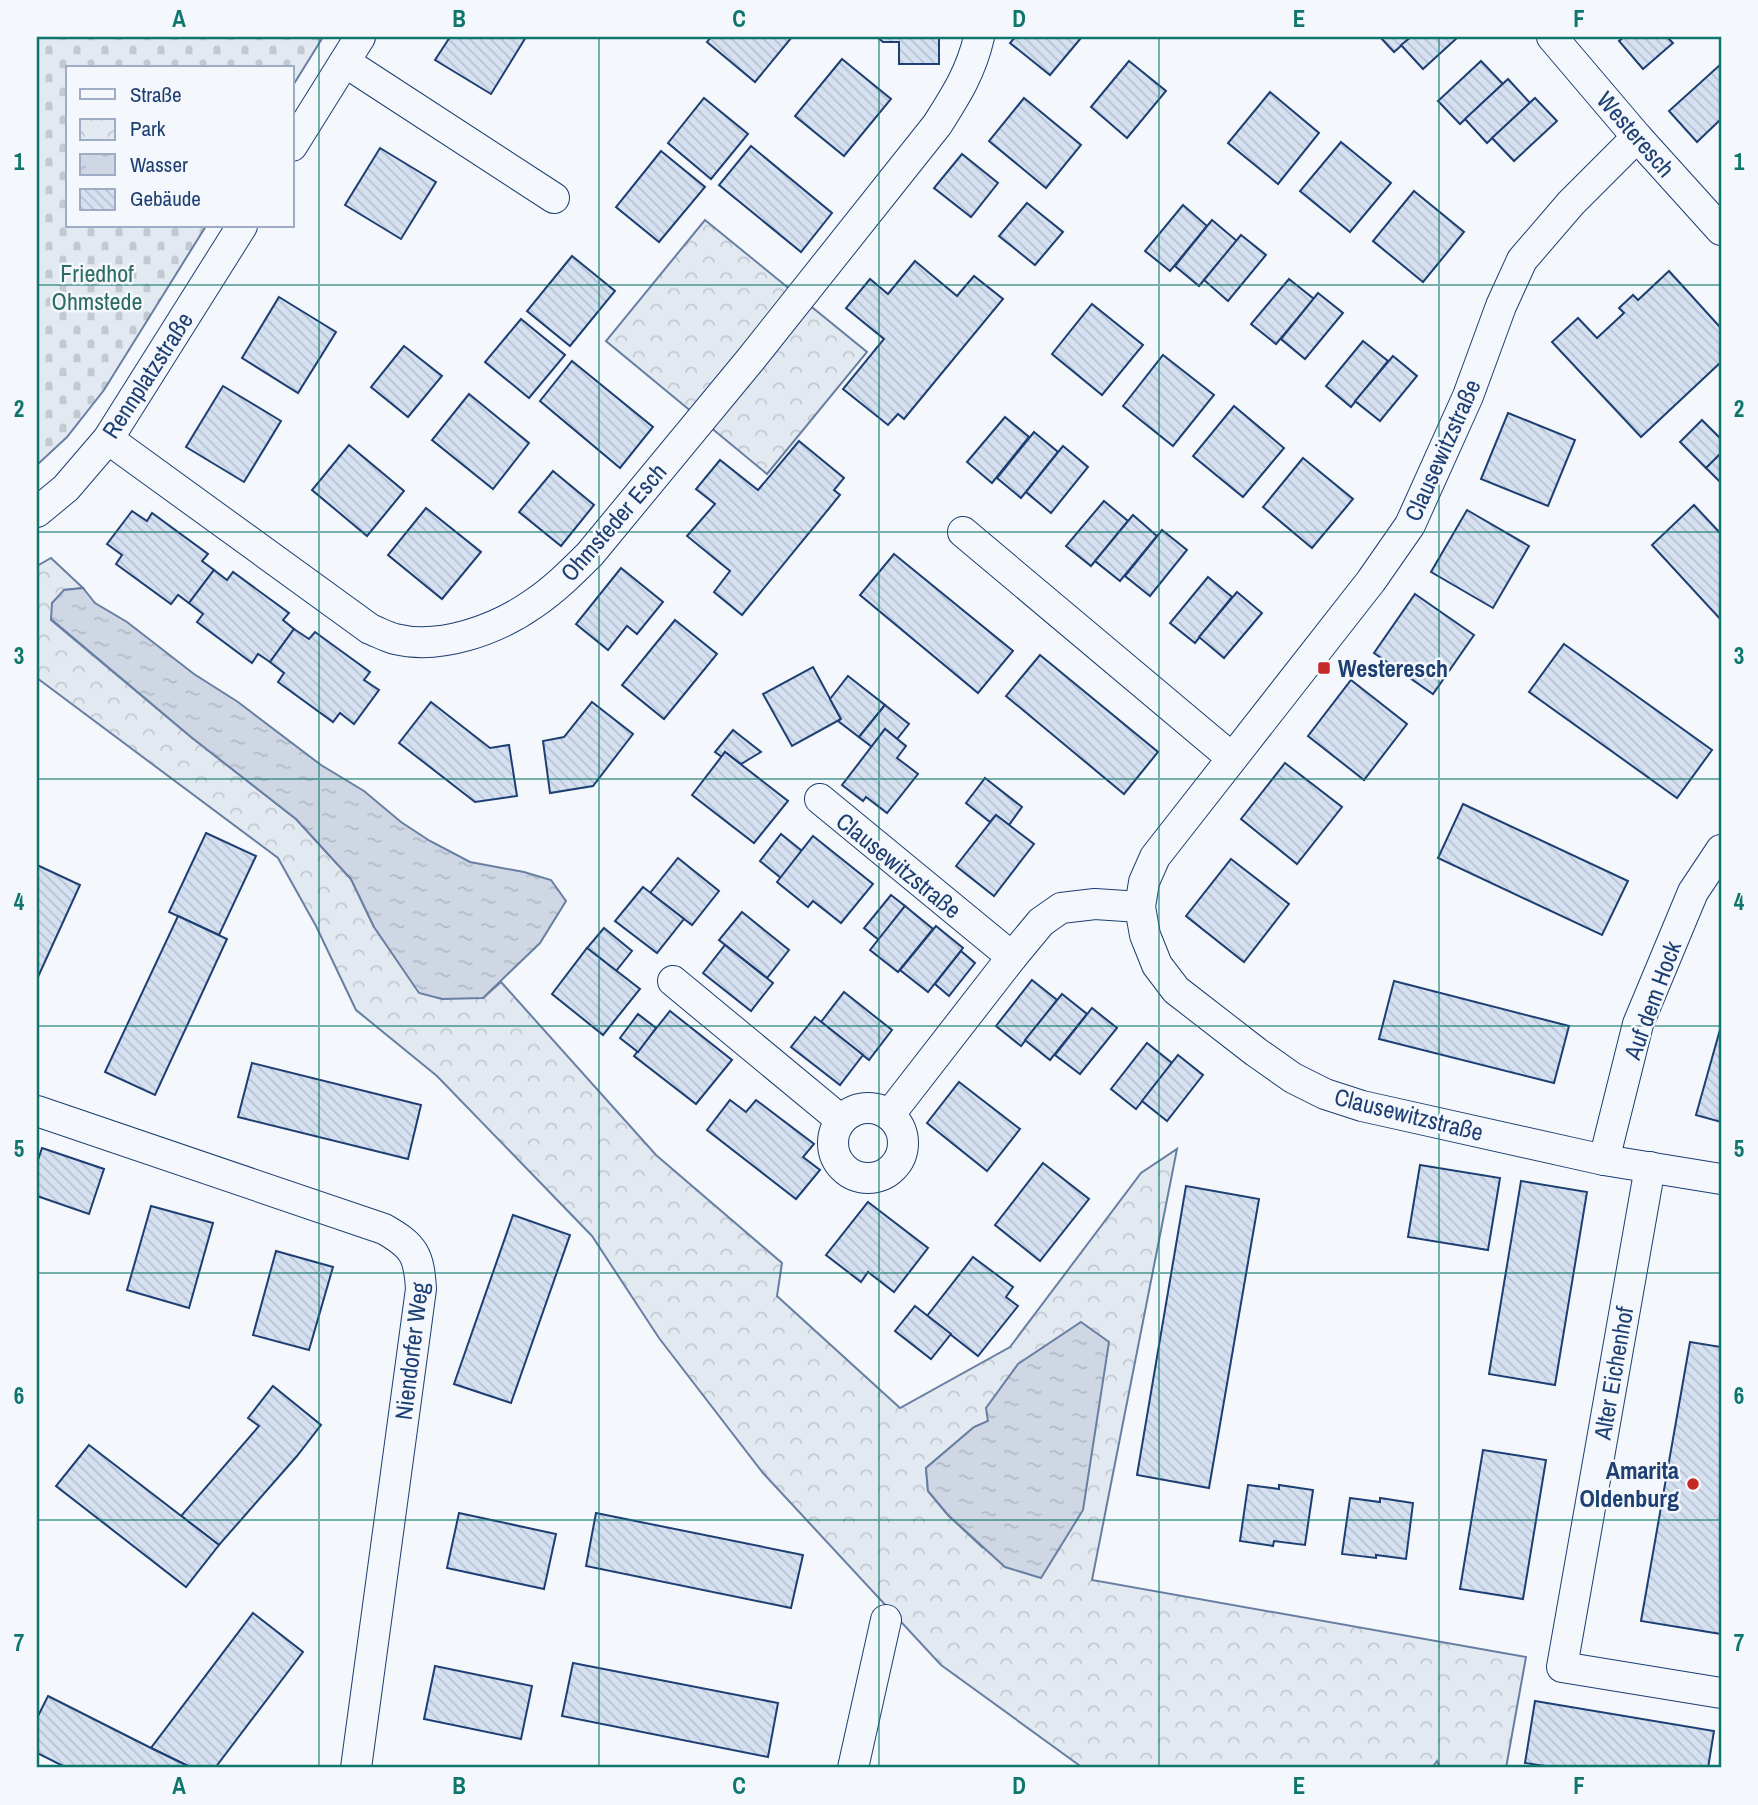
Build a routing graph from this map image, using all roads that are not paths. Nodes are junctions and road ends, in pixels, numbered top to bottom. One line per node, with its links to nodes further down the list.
1 (360, 37): 4 (street)
2 (979, 37): 10 (street, Ohmsteder Esch)
3 (1552, 37): 5 (street, Westeresch)
4 (345, 62): 6 (street); 7 (street)
5 (1637, 137): 9 (street, Westeresch); 13 (street, Clausewitzstraße)
6 (294, 143)
7 (554, 198)
8 (241, 228): 10 (street, Rennplatzstraße)
9 (1721, 230)
10 (108, 439): 11 (street, Rennplatzstraße)
11 (37, 512)
12 (962, 532): 13 (street)
13 (1232, 758): 16 (street, Clausewitzstraße)
14 (820, 799): 17 (street, Clausewitzstraße)
15 (1721, 850): 22 (street, Auf dem Hock)
16 (1140, 907): 17 (street); 22 (street, Clausewitzstraße)
17 (1012, 957): 20 (street)
18 (673, 981): 21 (street)
19 (37, 1111): 27 (street, Niendorfer Weg)
20 (890, 1114): 21 (street); 21 (street)
21 (841, 1120)
22 (1604, 1160): 23 (street, Clausewitzstraße)
23 (1650, 1167): 24 (street, Clausewitzstraße); 26 (street, Alter Eichenhof)
24 (1721, 1179)
25 (886, 1620): 28 (street)
26 (1721, 1693)
27 (356, 1768)
28 (853, 1768)

